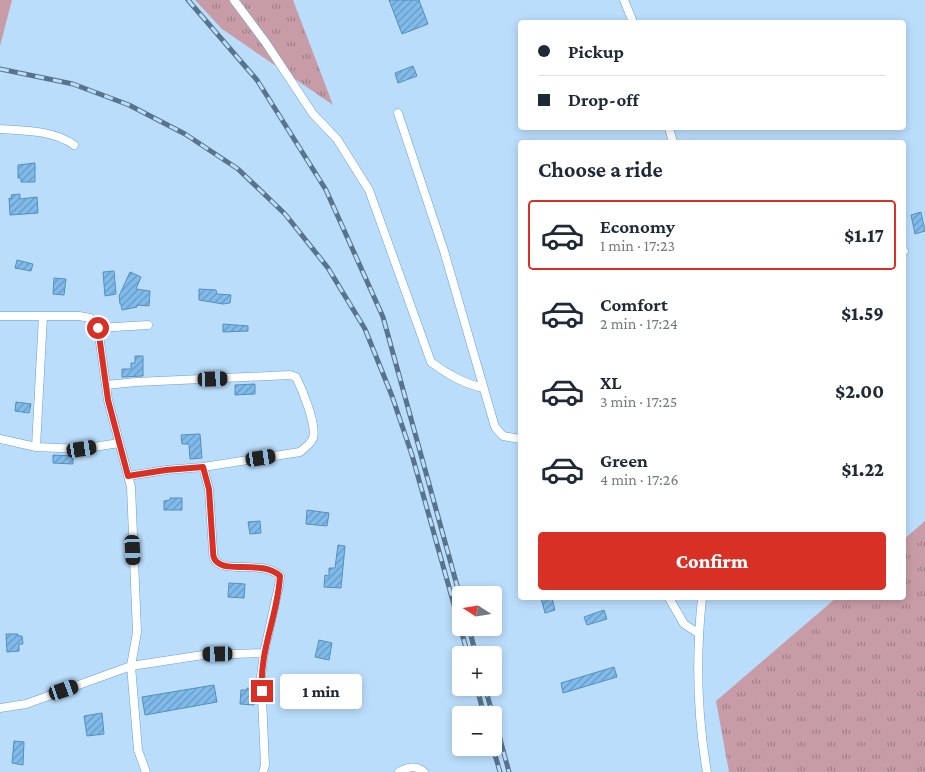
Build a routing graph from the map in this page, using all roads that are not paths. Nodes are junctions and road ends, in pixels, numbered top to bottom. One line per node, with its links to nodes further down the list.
1 (234, 0): 12 (street)
2 (624, 0): 3 (street)
3 (632, 20)
4 (398, 113): 12 (street)
5 (0, 129): 6 (street)
6 (74, 144)
7 (0, 316): 8 (street)
8 (44, 316): 10 (street); 16 (street)
9 (148, 325): 10 (street)
10 (98, 328): 11 (street)
11 (106, 385): 15 (street); 17 (street)
12 (483, 388): 14 (street)
13 (0, 439): 16 (street)
14 (518, 440)
15 (119, 443): 16 (street); 18 (street)
16 (36, 447)
17 (203, 467): 18 (street); 22 (street)
18 (128, 476): 23 (street)
19 (670, 600): 21 (street)
20 (702, 600): 21 (street)
21 (698, 633): 29 (street)
22 (264, 653): 23 (street); 26 (street)
23 (131, 666): 24 (street); 25 (street)
24 (0, 708)
25 (146, 772)
26 (264, 772)
27 (399, 772): 28 (street)
28 (424, 772)
29 (706, 772)

